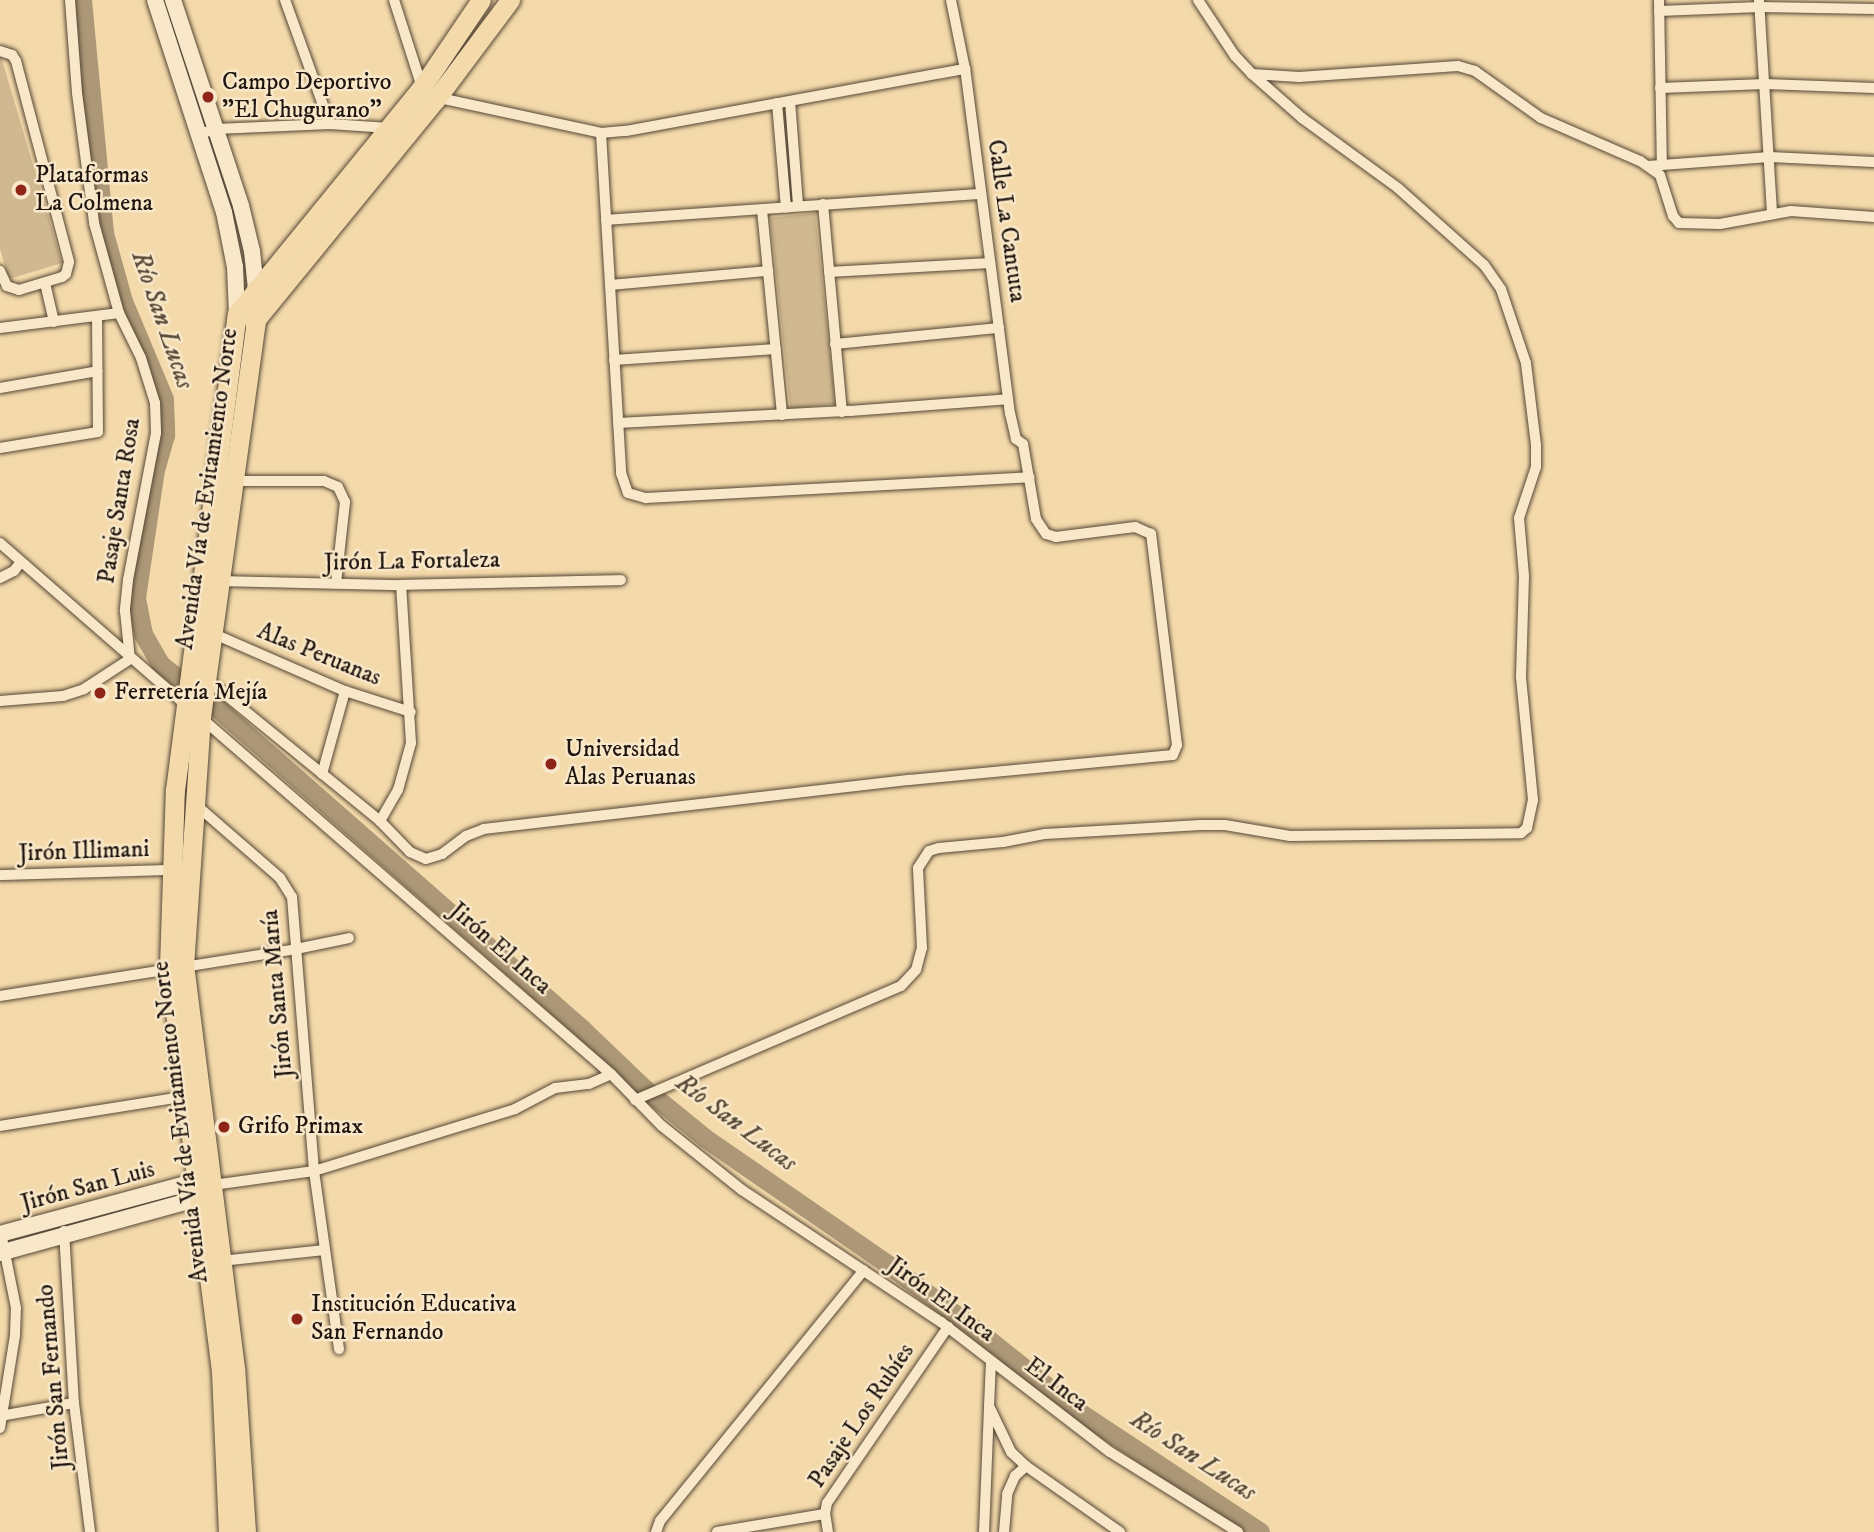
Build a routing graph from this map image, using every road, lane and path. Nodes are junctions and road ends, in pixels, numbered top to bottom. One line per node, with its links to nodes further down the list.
1 (70, 0): 45 (street, Pasaje Santa Rosa)
2 (155, 0): 26 (street)
3 (173, 0): 24 (street)
4 (285, 0): 22 (street)
5 (394, 0): 19 (street)
6 (481, 0): 19 (highway)
7 (510, 0): 19 (highway)
8 (951, 0): 14 (street, Calle La Cantuta)
9 (1198, 0): 15 (street)
10 (1760, 3): 11 (street); 12 (street); 16 (street)
11 (1659, 5): 17 (street)
12 (1874, 9)
13 (0, 51): 42 (street)
14 (965, 69): 20 (street); 31 (street, Calle La Cantuta)
15 (1252, 74): 30 (street); 90 (street)
16 (1765, 84): 17 (street); 18 (street); 27 (street)
17 (1660, 88): 29 (street)
18 (1874, 88)
19 (429, 93): 23 (highway); 25 (street); 48 (highway)
20 (790, 100): 21 (street); 33 (street)
21 (777, 103): 25 (street); 33 (street)
22 (330, 124): 23 (street); 24 (street)
23 (389, 128): 44 (highway)
24 (216, 129): 26 (street); 44 (street)
25 (601, 133): 37 (street)
26 (199, 134): 46 (street)
27 (1770, 156): 28 (street); 29 (street); 35 (street)
28 (1874, 162)
29 (1662, 165): 30 (street)
30 (1648, 166): 35 (street)
31 (981, 194): 32 (street); 38 (street, Calle La Cantuta)
32 (823, 204): 33 (street); 41 (street)
33 (792, 207): 34 (street)
34 (762, 210): 37 (street); 40 (street)
35 (1772, 213): 36 (street)
36 (1874, 217)
37 (606, 220): 43 (street)
38 (990, 263): 41 (street); 51 (street, Calle La Cantuta)
39 (0, 271): 42 (street)
40 (768, 271): 43 (street); 54 (street)
41 (829, 272): 52 (street)
42 (45, 282): 49 (street)
43 (610, 285): 55 (street)
44 (256, 289): 46 (highway); 48 (highway, Avenida Vía de Evitamiento Norte)
45 (119, 313): 47 (street); 73 (street, Pasaje Santa Rosa)
46 (237, 314): 53 (highway, Avenida Vía de Evitamiento Norte)
47 (97, 316): 49 (street); 56 (street)
48 (256, 319): 53 (highway); 64 (highway, Avenida Vía de Evitamiento Norte)
49 (54, 322): 50 (street)
50 (0, 328)
51 (999, 328): 52 (street); 58 (street, Calle La Cantuta)
52 (835, 344): 59 (street)
53 (235, 348): 69 (highway, Avenida Vía de Evitamiento Norte)
54 (776, 349): 55 (street); 60 (street)
55 (614, 360): 61 (street)
56 (98, 371): 57 (street); 62 (street)
57 (0, 388)
58 (1008, 399): 59 (street); 63 (street, Calle La Cantuta)
59 (842, 411): 60 (street)
60 (782, 415): 61 (street)
61 (618, 423): 63 (street)
62 (0, 448)
63 (1029, 477): 81 (street, Calle La Cantuta)
64 (234, 481): 69 (highway, Avenida Vía de Evitamiento Norte); 70 (street)
65 (0, 543): 66 (street, Jirón El Inca)
66 (20, 563): 67 (street); 73 (street, Jirón El Inca)
67 (0, 578)
68 (621, 580): 71 (street, Jirón La Fortaleza)
69 (212, 581): 70 (street, Jirón La Fortaleza); 72 (highway, Avenida Vía de Evitamiento Norte); 74 (highway, Avenida Vía de Evitamiento Norte)
70 (336, 584): 71 (street, Jirón La Fortaleza)
71 (401, 584): 78 (street)
72 (212, 633): 74 (highway, Avenida Vía de Evitamiento Norte); 75 (street, Alas Peruanas)
73 (130, 659): 76 (street); 77 (street, Jirón El Inca)
74 (198, 676): 77 (highway, Avenida Vía de Evitamiento Norte); 79 (street)
75 (345, 691): 78 (street, Alas Peruanas); 79 (street)
76 (0, 701)
77 (194, 707): 80 (highway, Avenida Vía de Evitamiento Norte); 82 (highway, Avenida Vía de Evitamiento Norte); 88 (street, Jirón El Inca)
78 (411, 712): 81 (street)
79 (322, 774): 81 (street)
80 (193, 802): 85 (street, Jirón Santa María); 86 (highway, Avenida Vía de Evitamiento Norte)
81 (380, 821)
82 (170, 870): 83 (street, Jirón Illimani); 86 (highway, Avenida Vía de Evitamiento Norte)
83 (0, 875)
84 (349, 938): 85 (street)
85 (296, 950): 86 (street); 92 (street, Jirón Santa María)
86 (176, 967): 87 (street); 89 (highway)
87 (0, 996)
88 (611, 1074): 90 (street, Jirón El Inca); 92 (street)
89 (194, 1095): 91 (street); 93 (highway)
90 (638, 1099): 100 (street, Jirón El Inca)
91 (0, 1126)
92 (314, 1171): 93 (street); 97 (street, Jirón Santa María)
93 (203, 1188): 94 (street, Jirón San Luis); 96 (street, Jirón San Luis); 99 (highway, Avenida Vía de Evitamiento Norte); 104 (highway)
94 (63, 1218): 95 (street, Jirón San Luis); 96 (street, Jirón San Fernando)
95 (0, 1234): 98 (street)
96 (64, 1235): 98 (street, Jirón San Luis); 105 (street, Jirón San Fernando)
97 (324, 1250): 99 (street); 102 (street, Jirón Santa María)
98 (3, 1252): 107 (street)
99 (221, 1261): 104 (highway, Avenida Vía de Evitamiento Norte)
100 (864, 1270): 101 (street, Jirón El Inca); 116 (street)
101 (947, 1327): 103 (street, Jirón El Inca); 112 (street, Pasaje Los Rubíes)
102 (338, 1349)
103 (990, 1362): 106 (street); 122 (street, El Inca)
104 (228, 1370): 114 (highway); 115 (highway, Avenida Vía de Evitamiento Norte)
105 (74, 1403): 107 (street); 113 (street, Jirón San Fernando)
106 (989, 1406): 109 (street); 110 (street)
107 (1, 1416): 108 (street)
108 (0, 1429)
109 (1012, 1452): 110 (street); 111 (street)
110 (987, 1458): 119 (street)
111 (1027, 1466): 120 (street); 121 (street)
112 (825, 1514): 117 (street); 118 (street, Pasaje Los Rubíes)
113 (90, 1532)
114 (228, 1532)
115 (246, 1532)
116 (656, 1532)
117 (717, 1532)
118 (828, 1532)
119 (984, 1532)
120 (1004, 1532)
121 (1120, 1532)
122 (1238, 1532)

